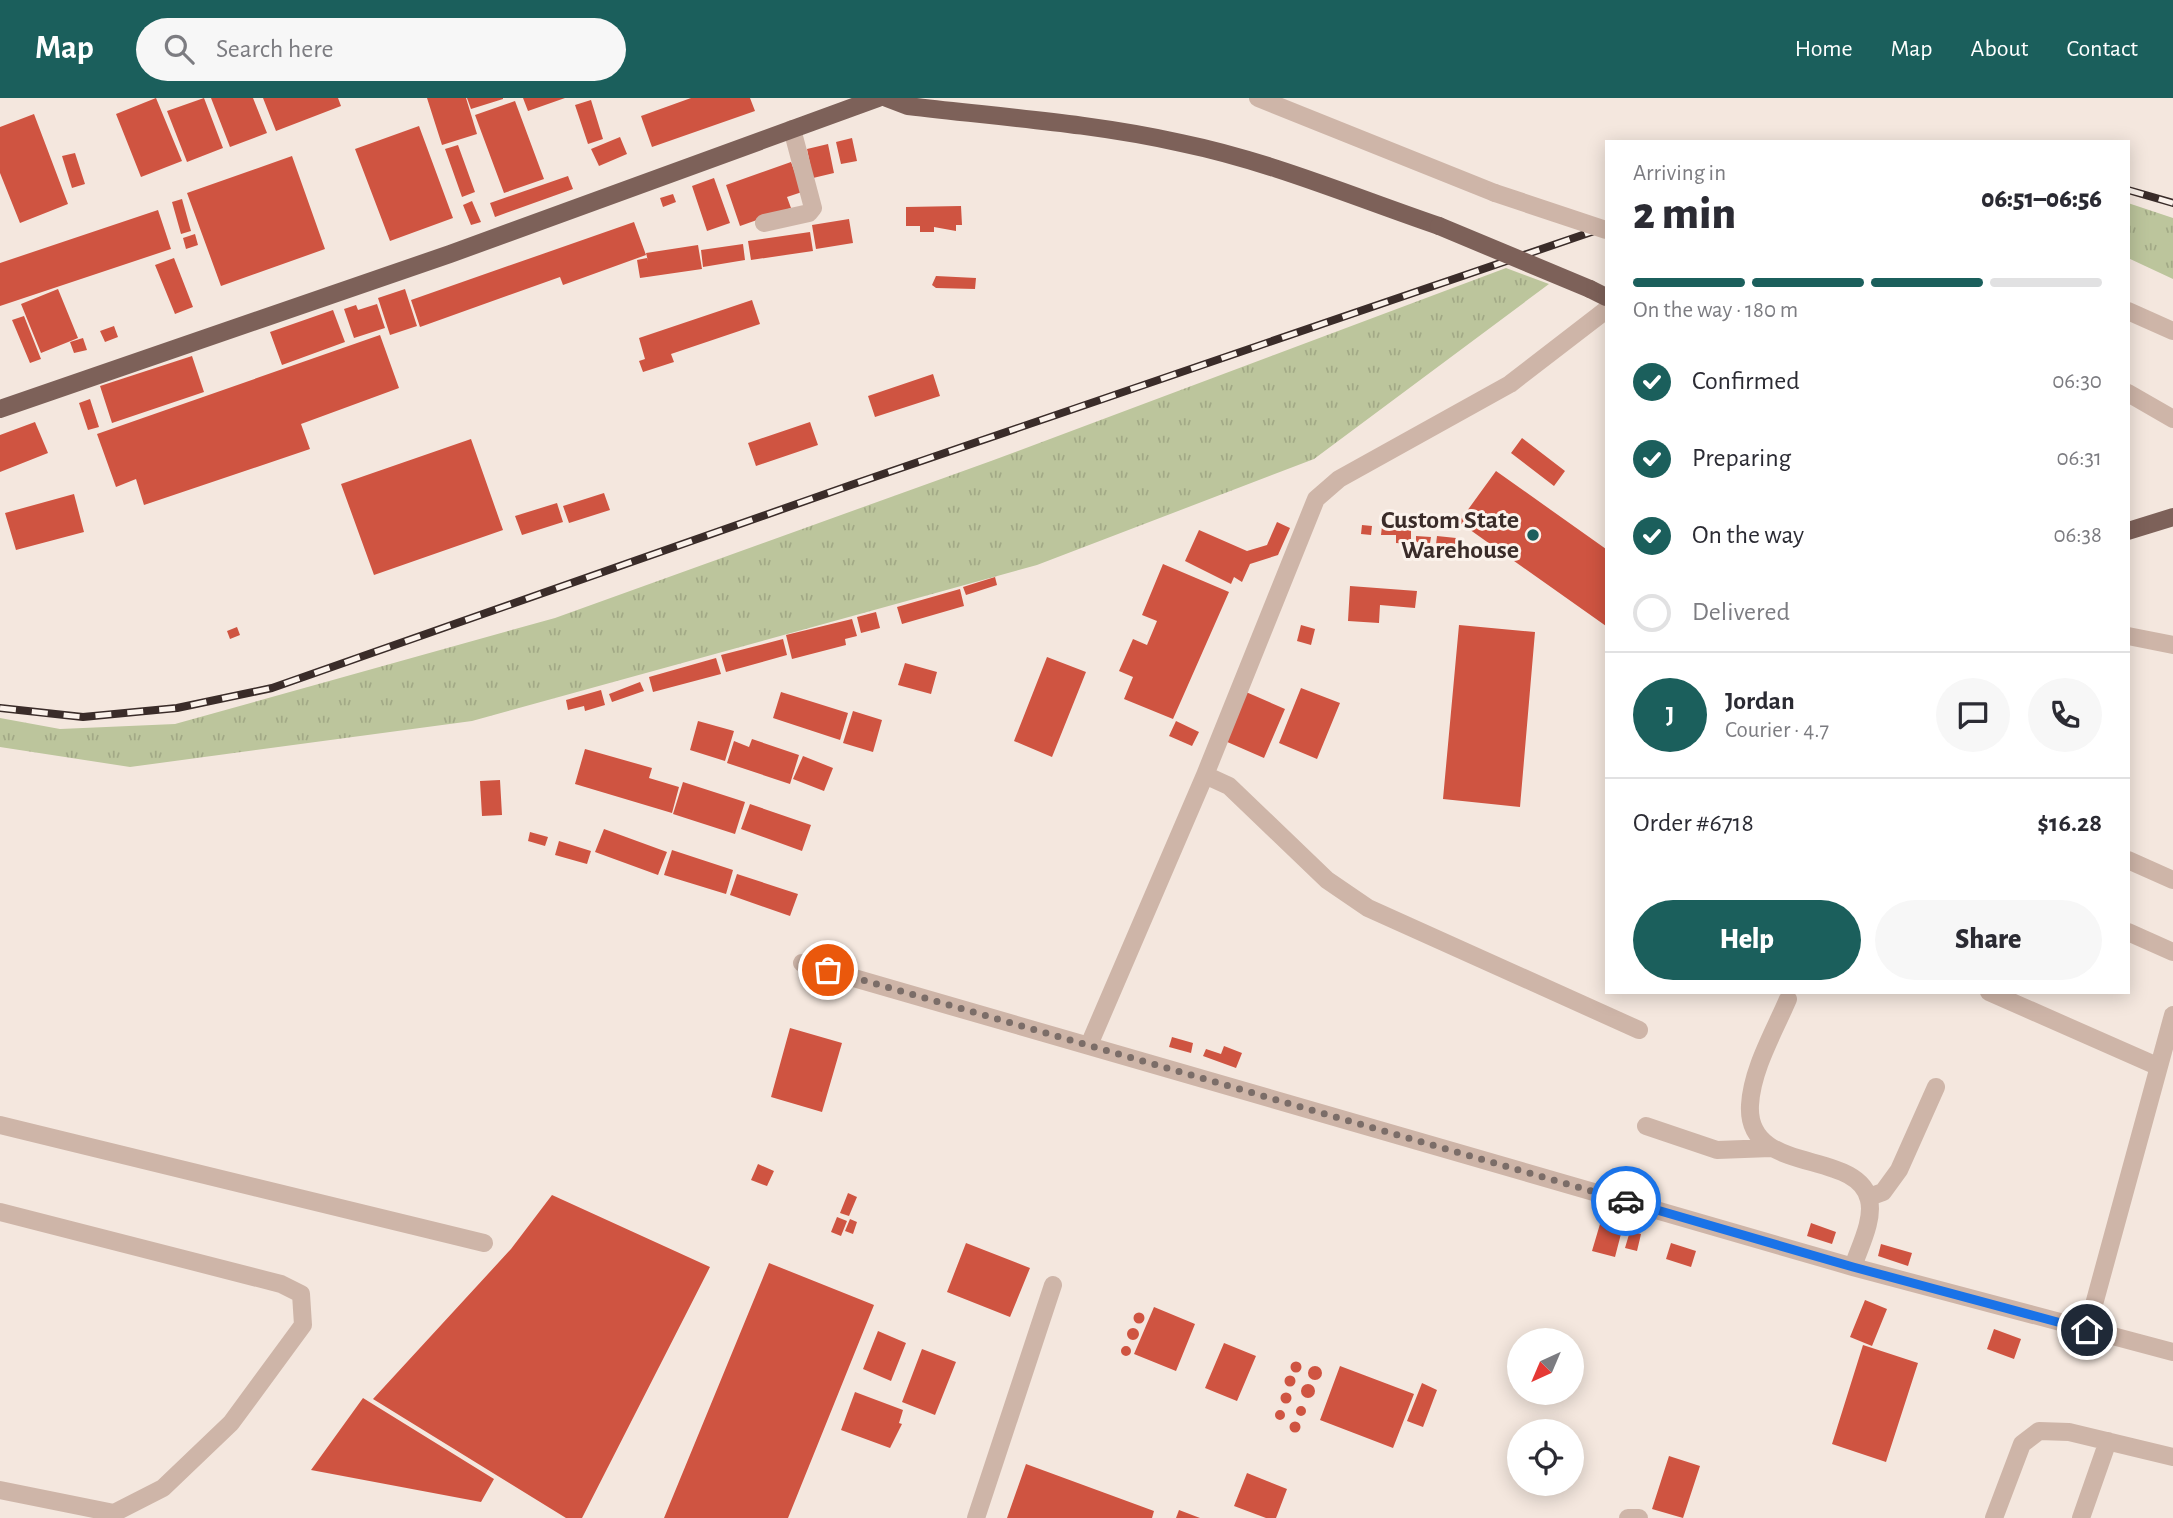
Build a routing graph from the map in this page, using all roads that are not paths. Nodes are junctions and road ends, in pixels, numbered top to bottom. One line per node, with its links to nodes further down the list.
1 (878, 98): 4 (main road)
2 (887, 98): 7 (main road, bridge)
3 (1258, 98): 6 (lane, bridge)
4 (792, 129): 5 (lane); 12 (main road)
5 (764, 223)
6 (1605, 230)
7 (1598, 293)
8 (1605, 311): 18 (lane)
9 (2130, 312): 10 (lane)
10 (2173, 331)
11 (2130, 394): 13 (lane)
12 (0, 410)
13 (2173, 419)
14 (2168, 517): 15 (main road)
15 (2130, 530)
16 (2130, 636): 17 (lane)
17 (2173, 645)
18 (1205, 775): 27 (lane); 28 (lane)
19 (2130, 861): 20 (lane)
20 (2173, 880)
21 (2130, 933): 22 (lane)
22 (2173, 952)
23 (802, 963): 28 (lane)
24 (1994, 994): 29 (lane)
25 (1788, 999): 33 (lane)
26 (2173, 1015): 29 (lane)
27 (1639, 1030)
28 (1089, 1045): 37 (lane)
29 (2157, 1066): 39 (lane)
30 (1936, 1087): 34 (lane)
31 (0, 1125): 36 (lane)
32 (1646, 1126): 33 (lane)
33 (1771, 1148): 34 (lane)
34 (1869, 1197): 37 (lane)
35 (0, 1212): 43 (lane)
36 (484, 1243)
37 (1853, 1267): 39 (lane)
38 (1053, 1285): 44 (lane)
39 (2087, 1330): 40 (lane)
40 (2173, 1352)
41 (2108, 1441): 42 (lane); 47 (lane); 48 (lane)
42 (2173, 1457)
43 (0, 1490)
44 (976, 1518)
45 (1628, 1518): 46 (lane)
46 (1639, 1518)
47 (1994, 1518)
48 (2081, 1518)

